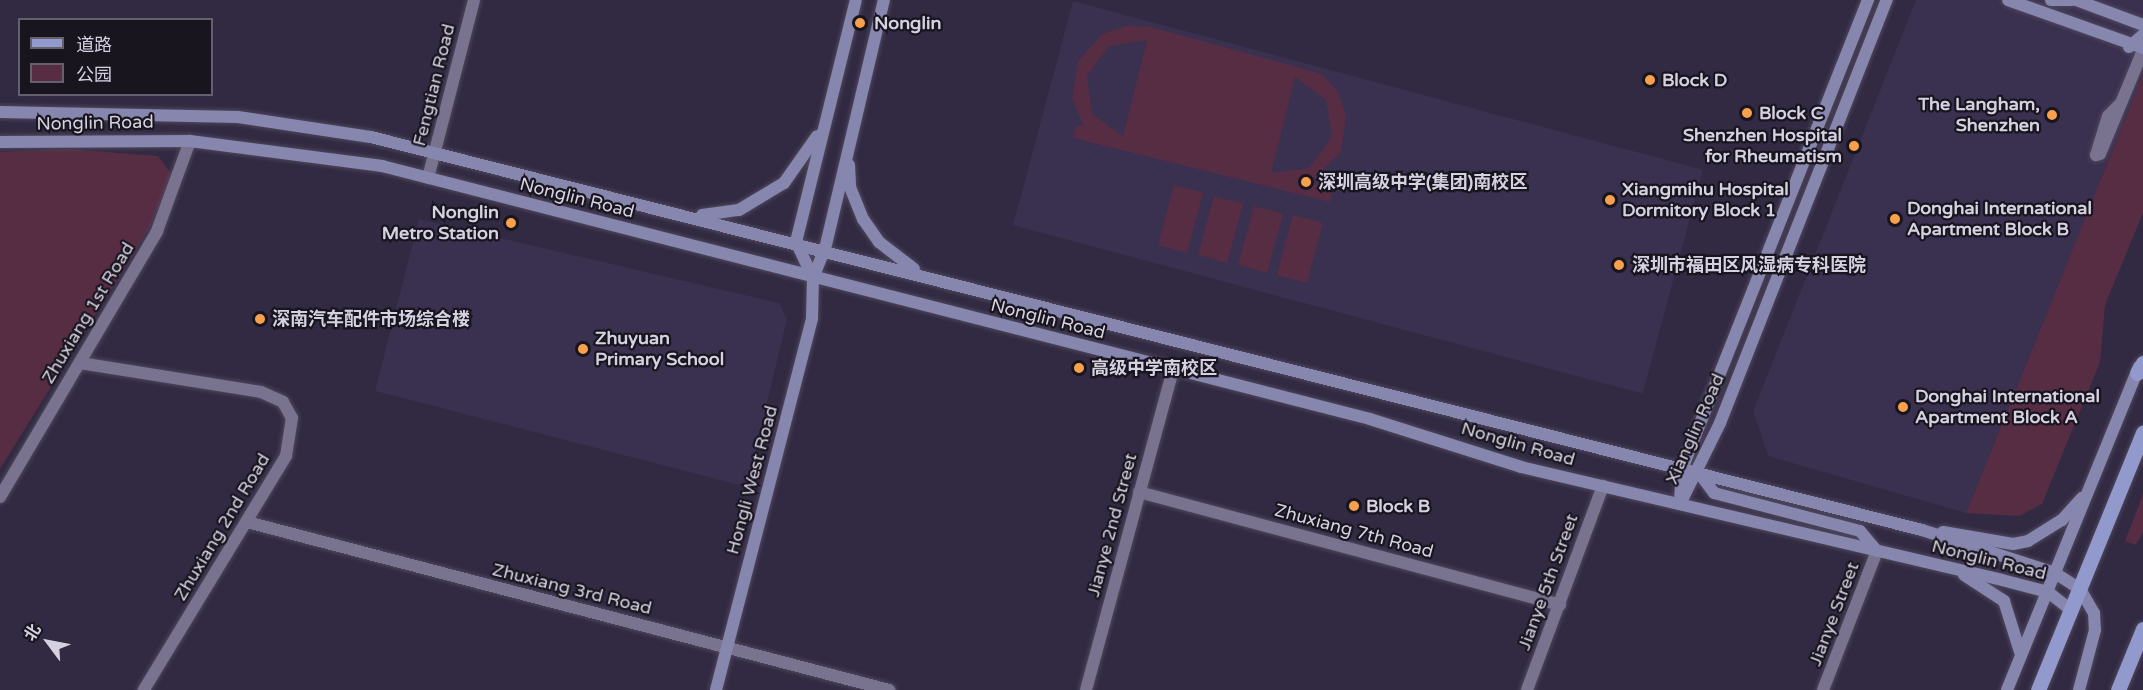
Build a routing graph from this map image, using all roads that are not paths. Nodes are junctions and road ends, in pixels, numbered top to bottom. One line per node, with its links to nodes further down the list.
1 (474, 0): 20 (street, Fengtian Road)
2 (856, 0): 16 (main road)
3 (884, 0): 17 (main road, Hongli West Road)
4 (1868, 0): 22 (main road, Xianglin Road)
5 (1887, 0): 24 (main road, Xianglin Road)
6 (2008, 0): 12 (main road)
7 (2051, 0): 8 (main road)
8 (2074, 0): 9 (main road)
9 (2088, 2): 10 (main road)
10 (2141, 25)
11 (2143, 35): 12 (main road)
12 (2129, 47): 13 (main road)
13 (2142, 52): 14 (street)
14 (2121, 103)
15 (0, 112): 20 (main road, Nonglin Road)
16 (827, 116): 23 (main road); 25 (main road)
17 (851, 139): 26 (main road, Hongli West Road); 30 (main road)
18 (190, 141): 19 (main road, Nonglin Road); 21 (main road, Nonglin Road); 33 (street, Zhuxiang 1st Road)
19 (0, 142)
20 (435, 154): 21 (street, Fengtian Road); 23 (main road, Nonglin Road)
21 (428, 178): 31 (main road, Nonglin Road)
22 (1787, 208): 24 (main road); 28 (main road, Xianglin Road)
23 (684, 215): 25 (main road, Nonglin Road)
24 (1803, 215): 27 (main road, Xianglin Road)
25 (796, 242): 26 (main road, Nonglin Road); 31 (main road, Hongli West Road)
26 (825, 249): 30 (main road, Nonglin Road); 31 (main road, Hongli West Road)
27 (1786, 257): 28 (main road); 29 (main road, Xianglin Road)
28 (1766, 261): 29 (main road); 37 (main road, Xianglin Road)
29 (1780, 274): 38 (main road, Xianglin Road)
30 (928, 277): 37 (main road, Nonglin Road)
31 (813, 278): 35 (main road, Nonglin Road); 54 (main road, Hongli West Road)
32 (2143, 357): 34 (main road)
33 (80, 363): 42 (street, Zhuxiang 1st Road); 44 (street, Zhuxiang 2nd Road)
34 (2140, 368): 39 (main road)
35 (1173, 369): 40 (main road, Nonglin Road); 41 (street, Jianye 2nd Street)
36 (2143, 433): 49 (main road)
37 (1682, 469): 38 (main road, Nonglin Road); 43 (main road, Xianglin Road)
38 (1699, 473): 43 (main road, Xianglin Road); 45 (main road, Nonglin Road); 46 (main road)
39 (2092, 485): 45 (main road); 48 (main road)
40 (1603, 486): 43 (main road, Nonglin Road); 51 (street, Jianye 5th Street)
41 (1140, 492): 51 (street, Zhuxiang 7th Road); 59 (street, Jianye 2nd Street)
42 (0, 497)
43 (1680, 504): 46 (main road, Nonglin Road)
44 (247, 522): 54 (street, Zhuxiang 3rd Road); 56 (street, Zhuxiang 2nd Road)
45 (1922, 530): 48 (main road, Nonglin Road)
46 (1877, 551): 47 (main road, Nonglin Road); 61 (street, Jianye Street)
47 (1958, 571): 50 (main road, Nonglin Road); 55 (main road)
48 (2055, 573): 49 (main road, Nonglin Road); 50 (main road)
49 (2080, 589): 52 (main road); 64 (main road)
50 (2048, 592): 52 (main road, Nonglin Road); 55 (main road)
51 (1560, 605): 60 (street, Jianye 5th Street)
52 (2071, 610): 63 (main road)
53 (2143, 629): 65 (main road)
54 (727, 647): 57 (main road, Hongli West Road); 58 (street, Zhuxiang 3rd Road)
55 (2019, 662): 62 (main road)
56 (144, 690)
57 (716, 690)
58 (890, 690)
59 (1086, 690)
60 (1527, 690)
61 (1823, 690)
62 (2007, 690)
63 (2038, 690)
64 (2079, 690)
65 (2118, 690)

